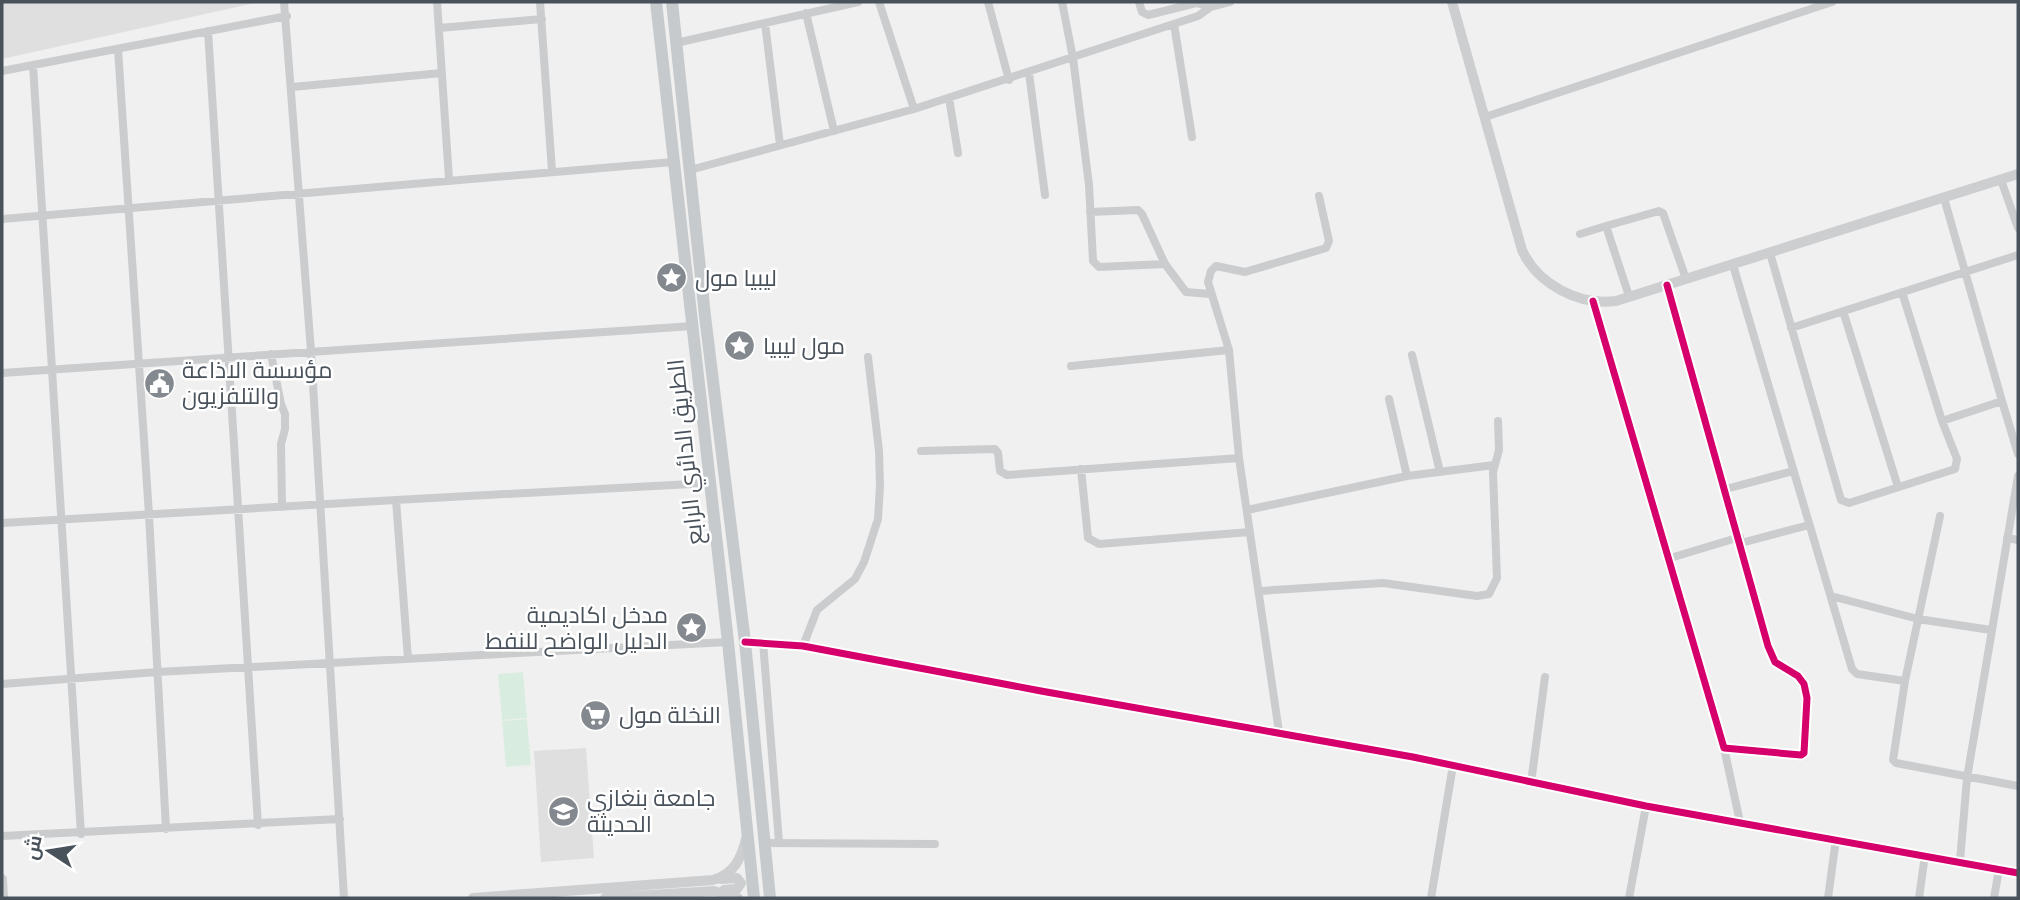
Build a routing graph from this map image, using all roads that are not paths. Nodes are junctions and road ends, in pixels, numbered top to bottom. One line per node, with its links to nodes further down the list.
1 (284, 2): 17 (street)
2 (437, 2): 21 (street)
3 (541, 2): 18 (street)
4 (656, 2): 34 (main road, الطريق الدائري الرابع)
5 (672, 2): 23 (main road, الطريق الدائري الرابع)
6 (858, 2): 16 (street)
7 (879, 2): 35 (street)
8 (988, 2): 30 (street)
9 (1062, 2): 25 (street)
10 (1139, 2): 11 (street)
11 (1198, 2): 15 (street)
12 (1230, 2): 15 (street)
13 (1452, 2): 36 (street)
14 (1832, 2): 36 (street)
15 (1210, 7): 20 (street)
16 (806, 13): 19 (street); 37 (street)
17 (287, 16): 22 (street); 31 (street)
18 (542, 19): 21 (street); 43 (street)
19 (765, 23): 23 (street); 39 (street)
20 (1174, 24): 25 (street); 38 (street)
21 (439, 28): 29 (street)
22 (208, 32): 24 (street); 51 (street)
23 (676, 43): 33 (main road, الطريق الدائري الرابع)
24 (118, 49): 26 (street); 52 (street)
25 (1073, 58): 28 (street); 53 (street)
26 (33, 65): 27 (street); 54 (street)
27 (2, 71)
28 (1029, 73): 30 (street); 48 (street)
29 (442, 74): 31 (street); 45 (street)
30 (1009, 80): 32 (street)
31 (292, 87): 47 (street)
32 (949, 98): 35 (street); 40 (street)
33 (683, 107): 34 (main road); 42 (main road, الطريق الدائري الرابع)
34 (668, 109): 41 (main road, الطريق الدائري الرابع)
35 (914, 109): 37 (street)
36 (1485, 117): 69 (street)
37 (834, 131): 39 (street)
38 (1192, 137)
39 (780, 145): 42 (street)
40 (958, 153)
41 (673, 162): 43 (street); 71 (main road, الطريق الدائري الرابع)
42 (690, 170): 119 (main road, الطريق الدائري الرابع)
43 (552, 171): 45 (street)
44 (2018, 174): 46 (street)
45 (449, 179): 47 (street)
46 (2001, 180): 50 (street); 57 (street)
47 (300, 192): 51 (street); 73 (street)
48 (1045, 195)
49 (1319, 196): 67 (street)
50 (1944, 198): 59 (street); 63 (street)
51 (217, 200): 52 (street); 77 (street)
52 (128, 208): 54 (street); 79 (street)
53 (1090, 212): 61 (street); 61 (street)
54 (42, 216): 55 (street); 81 (street)
55 (2, 219)
56 (1606, 226): 58 (street); 64 (street); 68 (street)
57 (2018, 228)
58 (1580, 234)
59 (1770, 253): 62 (street); 72 (street)
60 (2018, 254): 63 (street)
61 (1165, 264): 67 (street)
62 (1733, 265): 64 (street); 92 (street)
63 (1965, 271): 66 (street); 84 (street)
64 (1686, 279): 65 (street)
65 (1667, 285): 68 (street); 98 (street)
66 (1902, 292): 70 (street); 86 (street)
67 (1210, 294): 74 (street)
68 (1629, 296): 69 (street)
69 (1593, 301): 113 (street)
70 (1843, 311): 72 (street); 97 (street)
71 (693, 326): 73 (street); 96 (main road, الطريق الدائري الرابع)
72 (1791, 328): 97 (street)
73 (311, 351): 75 (street); 100 (street)
74 (1229, 351): 80 (street); 89 (street)
75 (271, 354): 77 (street); 101 (street)
76 (1412, 355): 93 (street)
77 (228, 357): 79 (street); 102 (street)
78 (867, 357): 121 (street)
79 (139, 363): 81 (street); 104 (street)
80 (1071, 366)
81 (53, 369): 82 (street); 106 (street)
82 (2, 373)
83 (1389, 399): 95 (street)
84 (2002, 401): 86 (street); 88 (street)
85 (1498, 421): 90 (street)
86 (1942, 421): 97 (street)
87 (921, 451): 91 (street)
88 (2018, 452)
89 (1240, 458): 91 (street); 103 (street)
90 (1494, 465): 93 (street); 114 (street)
91 (1082, 469): 109 (street)
92 (1793, 471): 98 (street); 108 (street)
93 (1440, 472): 95 (street)
94 (2018, 476): 110 (street)
95 (1407, 477): 103 (street)
96 (709, 483): 99 (street); 118 (main road, الطريق الدائري الرابع)
97 (1898, 487)
98 (1726, 489): 111 (street)
99 (396, 500): 100 (street); 122 (street)
100 (321, 505): 101 (street); 123 (street)
101 (282, 507): 102 (street)
102 (237, 510): 104 (street); 124 (street)
103 (1247, 510): 109 (street)
104 (149, 515): 106 (street); 125 (street)
105 (1940, 516): 116 (street)
106 (61, 519): 107 (street); 127 (street)
107 (2, 523)
108 (1809, 525): 111 (street); 115 (street)
109 (1250, 532): 114 (street)
110 (2007, 538): 112 (street); 117 (street)
111 (1740, 540): 113 (street); 131 (street)
112 (2018, 540)
113 (1667, 559): 131 (street)
114 (1260, 591): 130 (street)
115 (1831, 596): 116 (street); 128 (street)
116 (1918, 619): 117 (street); 128 (street)
117 (1991, 630): 133 (street)
118 (728, 642): 122 (street); 143 (main road, الطريق الدائري الرابع)
119 (745, 642): 120 (street); 146 (main road, الطريق الدائري الرابع)
120 (763, 642): 121 (street); 145 (street)
121 (803, 646): 130 (street)
122 (408, 659): 123 (street)
123 (330, 664): 124 (street); 137 (street)
124 (247, 668): 125 (street); 139 (street)
125 (157, 672): 127 (street); 140 (street)
126 (1545, 677): 134 (street)
127 (71, 678): 129 (street); 141 (street)
128 (1905, 681): 133 (street)
129 (2, 684)
130 (1279, 732): 132 (street)
131 (1724, 748): 138 (street)
132 (1453, 765): 134 (street); 163 (street)
133 (1967, 778): 135 (street); 149 (street)
134 (1531, 783): 136 (street)
135 (2018, 786)
136 (1646, 806): 138 (street); 164 (street)
137 (340, 819): 139 (street); 157 (street)
138 (1740, 822): 144 (street)
139 (258, 825): 140 (street)
140 (166, 829): 141 (street)
141 (81, 834): 142 (street)
142 (2, 836)
143 (747, 836): 154 (street); 161 (main road, الطريق الدائري الرابع)
144 (1836, 838): 148 (street); 165 (street)
145 (779, 842): 146 (street); 147 (street)
146 (764, 843): 162 (main road, الطريق الدائري الرابع)
147 (935, 844)
148 (1925, 855): 149 (street); 166 (street)
149 (1960, 861): 150 (street)
150 (1999, 869): 151 (street); 167 (street)
151 (2018, 873)
152 (2, 878): 153 (street)
153 (2, 884): 156 (street)
154 (715, 885): 155 (street); 159 (street); 160 (street)
155 (501, 897): 158 (street)
156 (3, 898)
157 (344, 898)
158 (473, 898)
159 (605, 898)
160 (738, 898)
161 (754, 898)
162 (770, 898)
163 (1432, 898)
164 (1629, 898)
165 (1828, 898)
166 (1919, 898)
167 (1994, 898)

